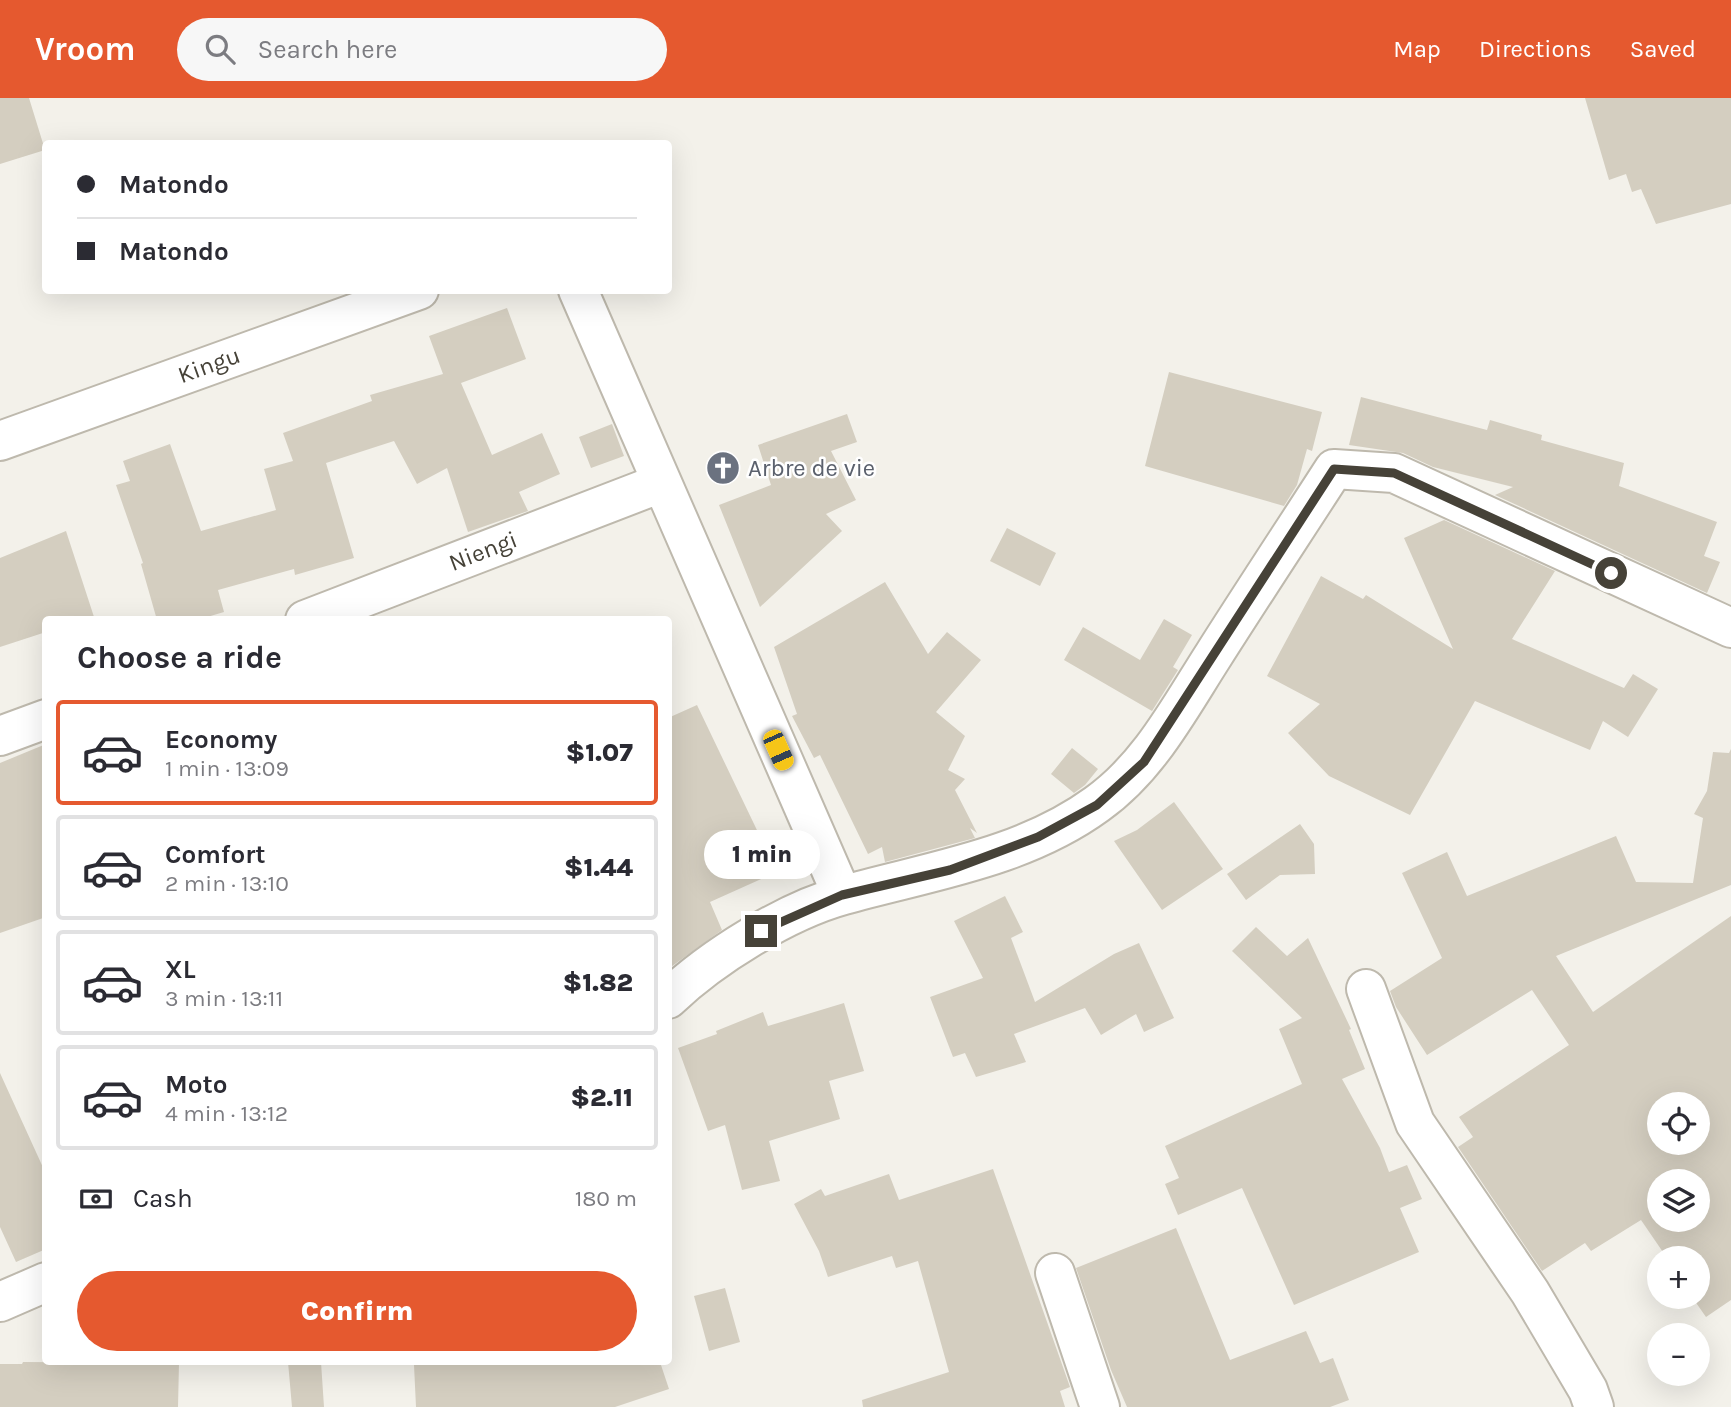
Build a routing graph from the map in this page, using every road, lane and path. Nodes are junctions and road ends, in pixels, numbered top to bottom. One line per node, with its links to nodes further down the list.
1 (408, 294): 3 (street, Kingu)
2 (580, 294): 4 (street)
3 (0, 440)
4 (661, 483): 5 (street, Niengi); 9 (street)
5 (315, 616)
6 (1731, 628): 9 (street)
7 (42, 720): 8 (street)
8 (0, 736)
9 (842, 895): 11 (street)
10 (1366, 989): 16 (street)
11 (672, 995)
12 (1055, 1273): 15 (street)
13 (42, 1284): 14 (street)
14 (0, 1302)
15 (1100, 1407)
16 (1594, 1407)

